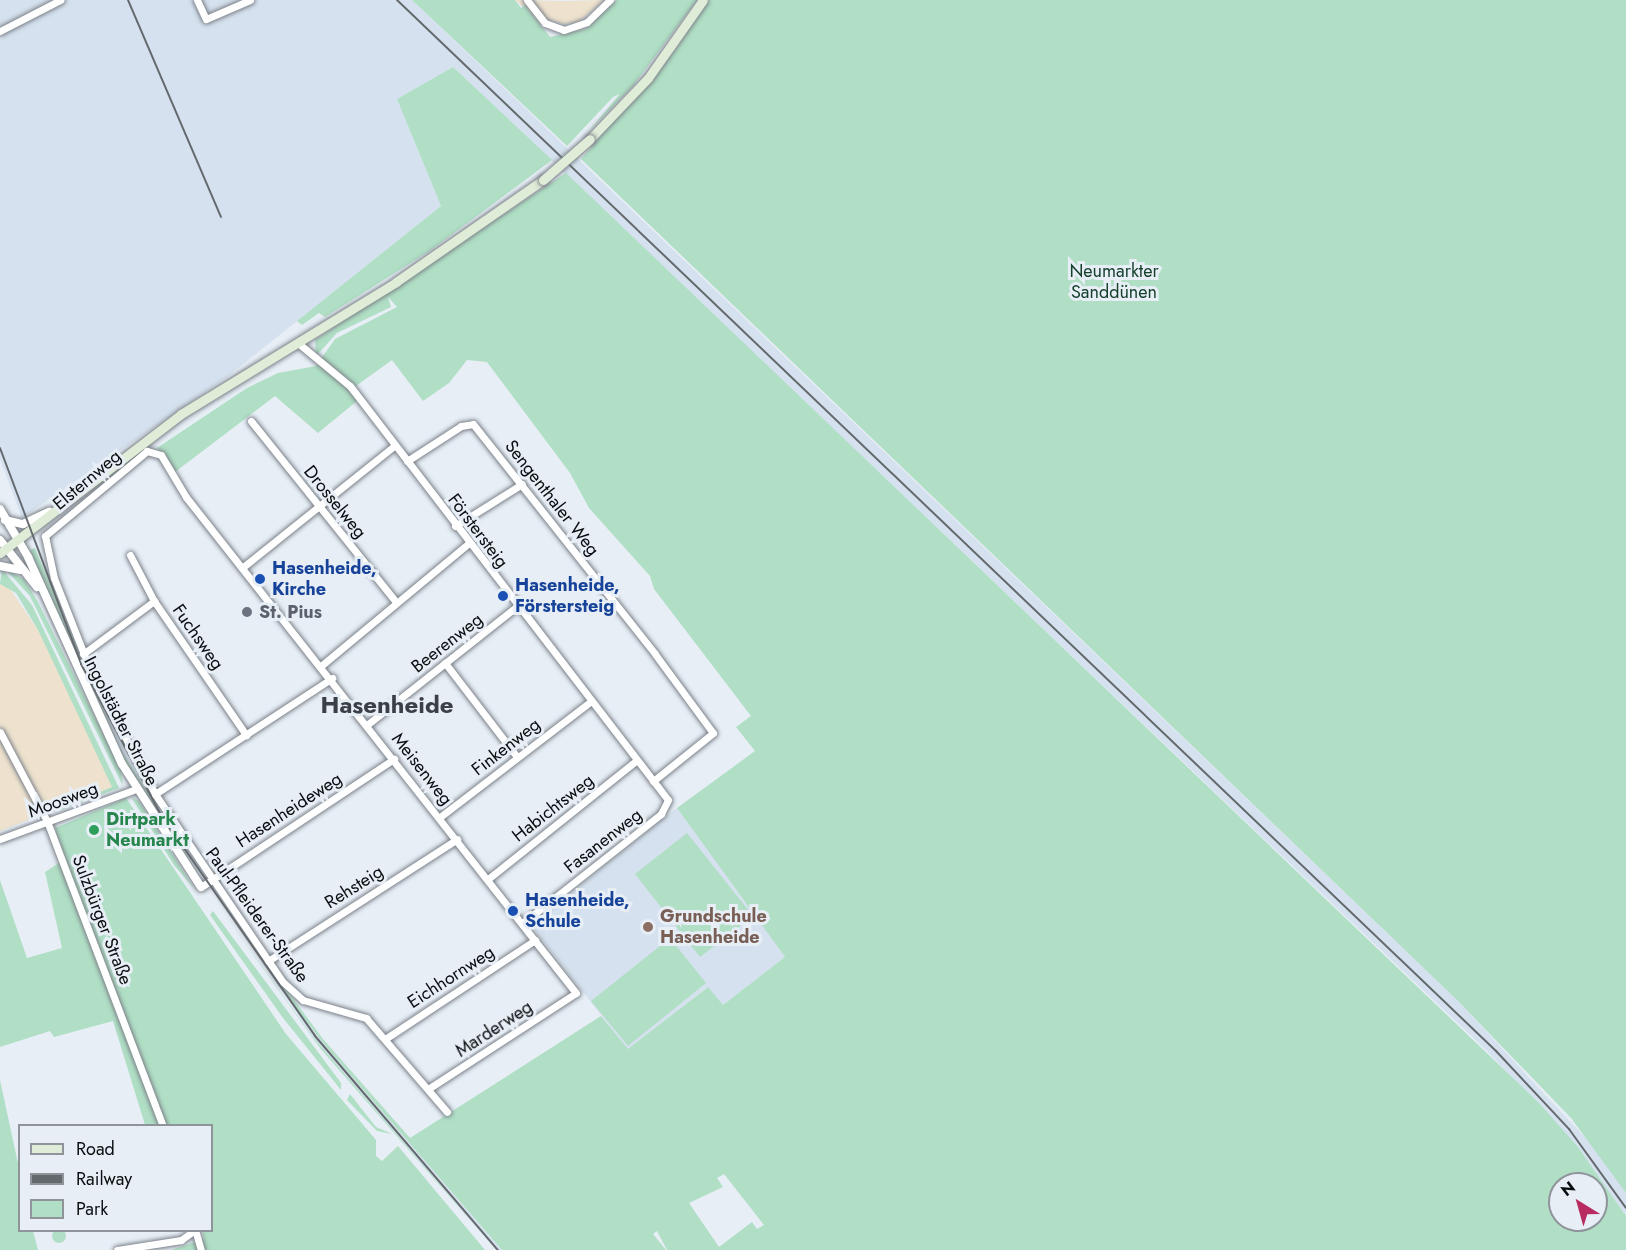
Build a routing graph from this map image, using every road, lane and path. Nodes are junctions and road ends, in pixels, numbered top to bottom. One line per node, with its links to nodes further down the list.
1 (60, 0): 7 (street)
2 (197, 0): 3 (street)
3 (249, 0)
4 (527, 0): 5 (street)
5 (610, 0)
6 (703, 0): 8 (main road, bridge)
7 (0, 32)
8 (298, 343): 10 (street, Förstersteig); 14 (main road)
9 (251, 422): 15 (street, Drosselweg)
10 (394, 446): 12 (street, Förstersteig); 15 (street)
11 (153, 450): 21 (street, Elsternweg); 26 (street, Meisenweg)
12 (407, 461): 13 (street, Sengenthaler Weg); 18 (street, Förstersteig)
13 (522, 484): 18 (street); 43 (street, Sengenthaler Weg)
14 (60, 506): 17 (street); 20 (main road)
15 (318, 506): 26 (street); 30 (street, Drosselweg)
16 (0, 509): 17 (street, Ingolstädter Straße)
17 (4, 520): 20 (street, Ingolstädter Straße)
18 (455, 526): 22 (street, Förstersteig)
19 (0, 540): 23 (street, Ingolstädter Straße)
20 (17, 540): 23 (main road); 28 (street, Ingolstädter Straße)
21 (44, 540): 32 (street, Paul-Pfleiderer-Straße)
22 (468, 544): 30 (street); 31 (street, Förstersteig)
23 (3, 551): 27 (street, Ingolstädter Straße)
24 (130, 555): 29 (street, Fuchsweg)
25 (0, 566): 27 (street)
26 (243, 567): 34 (street, Meisenweg)
27 (24, 572): 28 (street, Ingolstädter Straße)
28 (42, 595): 44 (street, Ingolstädter Straße)
29 (154, 601): 32 (street); 39 (street, Fuchsweg)
30 (395, 601): 34 (street)
31 (516, 607): 33 (street, Beerenweg); 36 (street, Förstersteig)
32 (83, 654): 45 (street, Paul-Pfleiderer-Straße)
33 (445, 663): 37 (street, Beerenweg); 40 (street)
34 (322, 665): 35 (street, Meisenweg)
35 (332, 678): 37 (street, Meisenweg); 39 (street)
36 (590, 702): 40 (street, Finkenweg); 42 (street, Förstersteig)
37 (368, 724): 41 (street, Meisenweg)
38 (0, 732): 48 (street, Sulzbürger Straße)
39 (246, 735): 45 (street)
40 (518, 757): 47 (street, Finkenweg)
41 (394, 759): 47 (street, Meisenweg); 51 (street, Hasenheideweg)
42 (636, 761): 43 (street, Förstersteig); 52 (street, Habichtsweg)
43 (653, 781): 46 (street, Förstersteig)
44 (136, 789): 48 (street, Moosweg); 53 (street, Ingolstädter Straße)
45 (155, 794): 51 (street, Paul-Pfleiderer-Straße)
46 (669, 804): 54 (street, Fasanenweg)
47 (440, 817): 50 (street, Meisenweg)
48 (47, 821): 49 (street, Moosweg); 61 (street, Sulzbürger Straße)
49 (0, 839)
50 (457, 839): 52 (street, Meisenweg); 56 (street, Rehsteig)
51 (214, 878): 53 (street, Hasenheideweg); 56 (street, Paul-Pfleiderer-Straße)
52 (488, 879): 54 (street, Meisenweg)
53 (201, 887)
54 (525, 921): 55 (street, Meisenweg)
55 (535, 940): 57 (street, Meisenweg); 58 (street, Eichhornweg)
56 (268, 961): 58 (street, Paul-Pfleiderer-Straße)
57 (576, 993): 59 (street, Marderweg)
58 (385, 1039): 59 (street, Paul-Pfleiderer-Straße)
59 (428, 1089): 60 (street, Paul-Pfleiderer-Straße)
60 (447, 1112)
61 (163, 1124)
62 (195, 1232): 63 (street); 64 (street)
63 (117, 1250)
64 (201, 1250)

